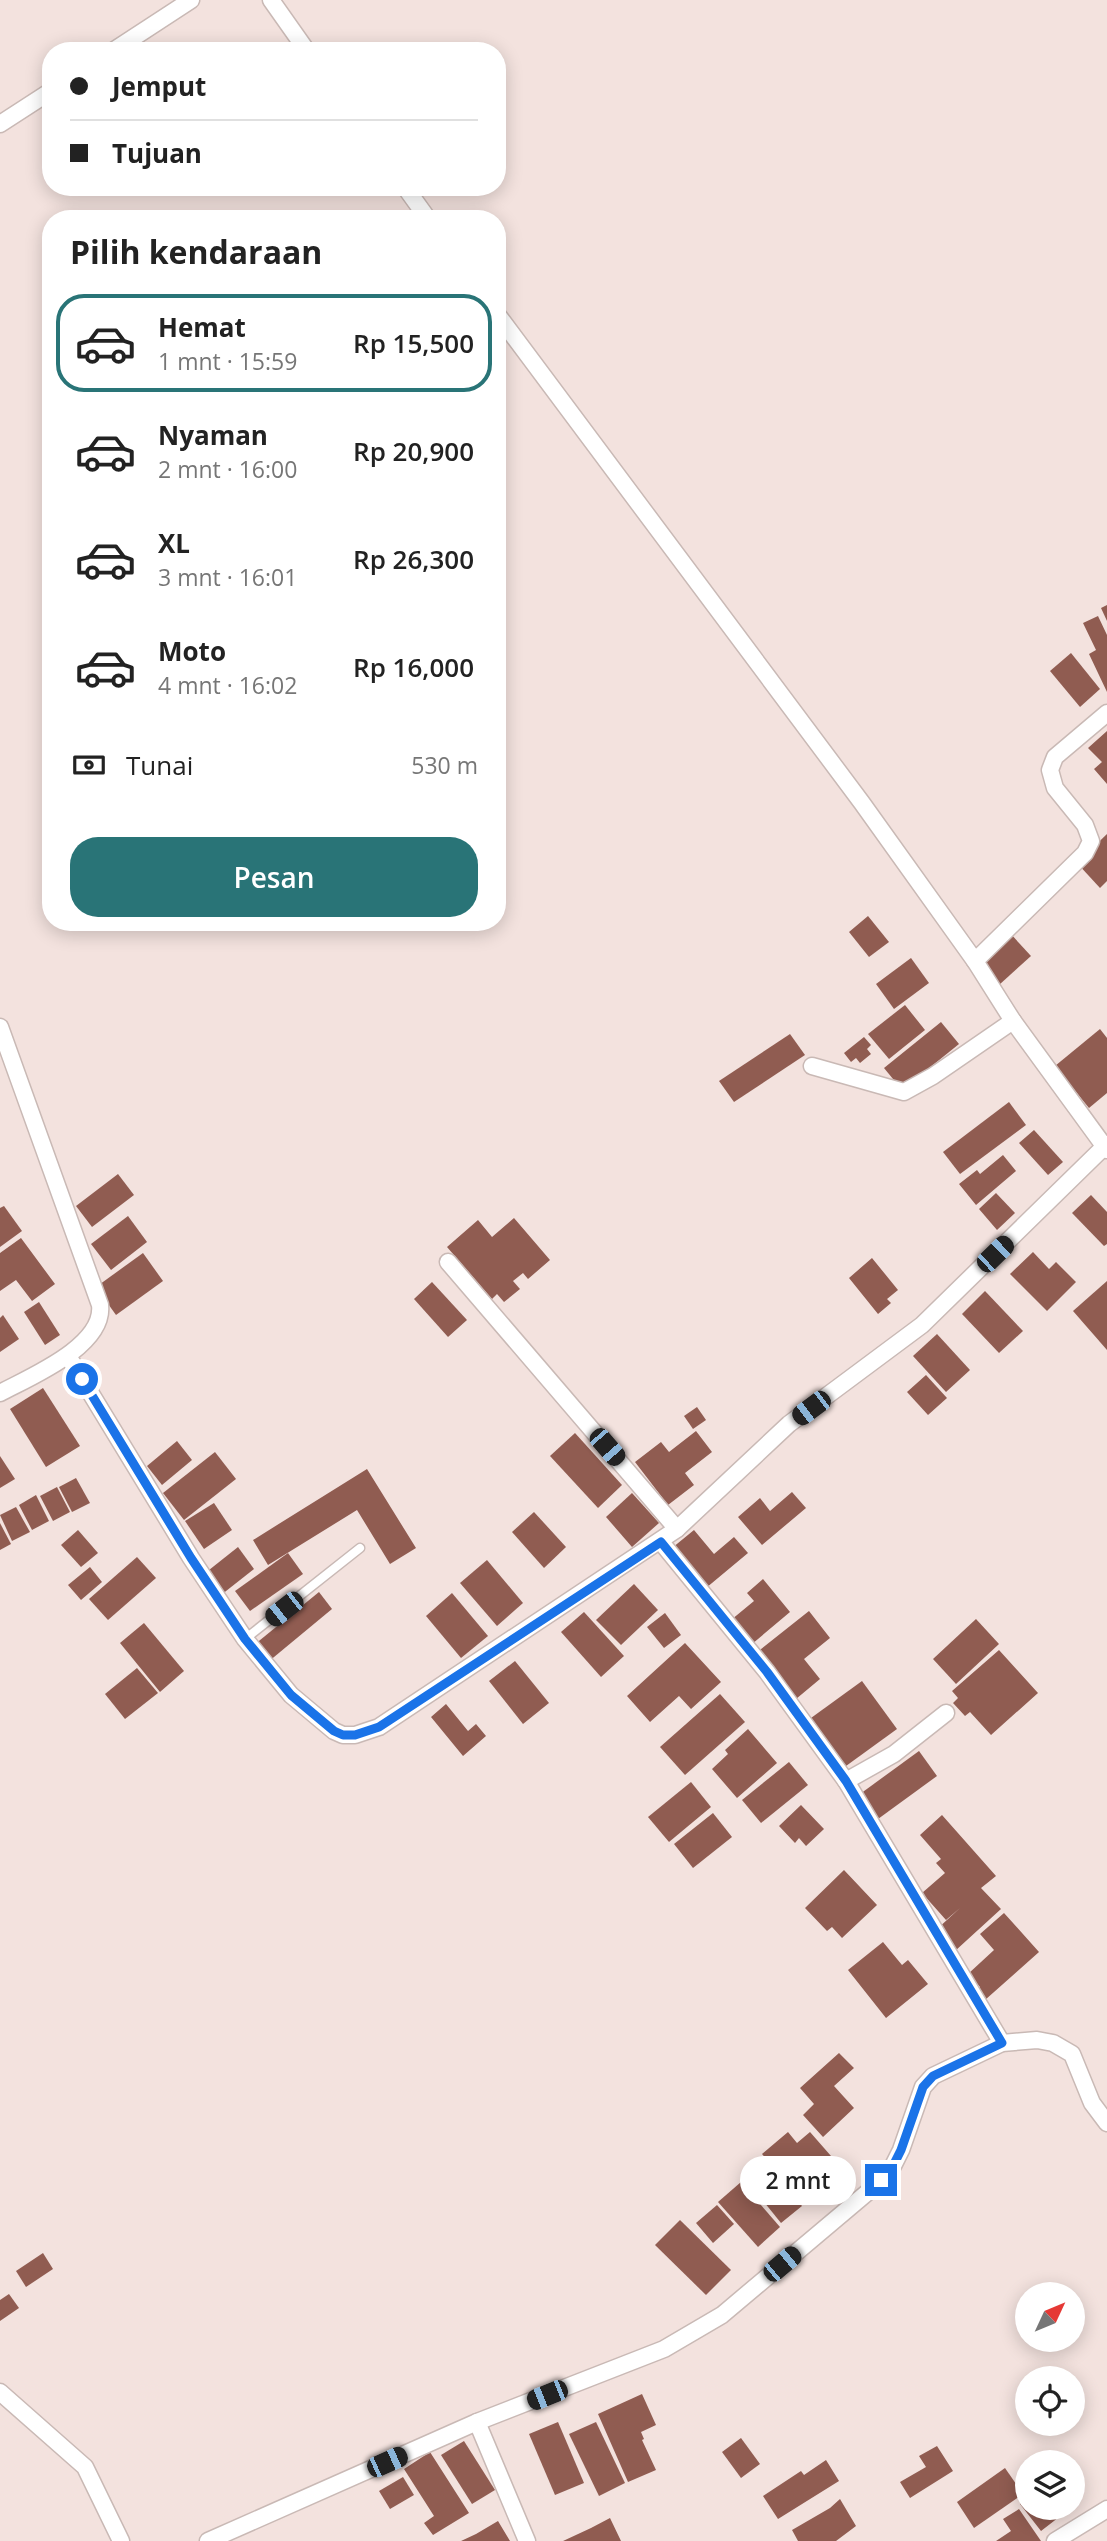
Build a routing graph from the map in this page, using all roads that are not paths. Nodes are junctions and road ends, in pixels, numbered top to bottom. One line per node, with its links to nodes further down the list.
1 (191, 0): 3 (street)
2 (271, 0): 4 (street)
3 (127, 42)
4 (301, 42)
5 (42, 97): 6 (street)
6 (0, 124)
7 (506, 326): 9 (street)
8 (1107, 713): 9 (street)
9 (975, 961): 10 (street)
10 (1013, 1021): 12 (street); 13 (street)
11 (0, 1027): 15 (street)
12 (811, 1066)
13 (1106, 1147): 17 (street)
14 (448, 1262): 17 (street)
15 (68, 1356): 16 (street); 20 (street)
16 (0, 1393)
17 (677, 1529): 18 (street)
18 (661, 1542): 20 (street); 22 (street)
19 (360, 1548): 20 (lane)
20 (245, 1639)
21 (946, 1713): 22 (street)
22 (846, 1781): 23 (street)
23 (1002, 2043): 24 (street); 26 (street)
24 (1107, 2123)
25 (0, 2392): 28 (street)
26 (477, 2422): 29 (street); 30 (street)
27 (1107, 2509): 31 (street)
28 (121, 2541)
29 (208, 2541)
30 (527, 2541)
31 (1055, 2541)

